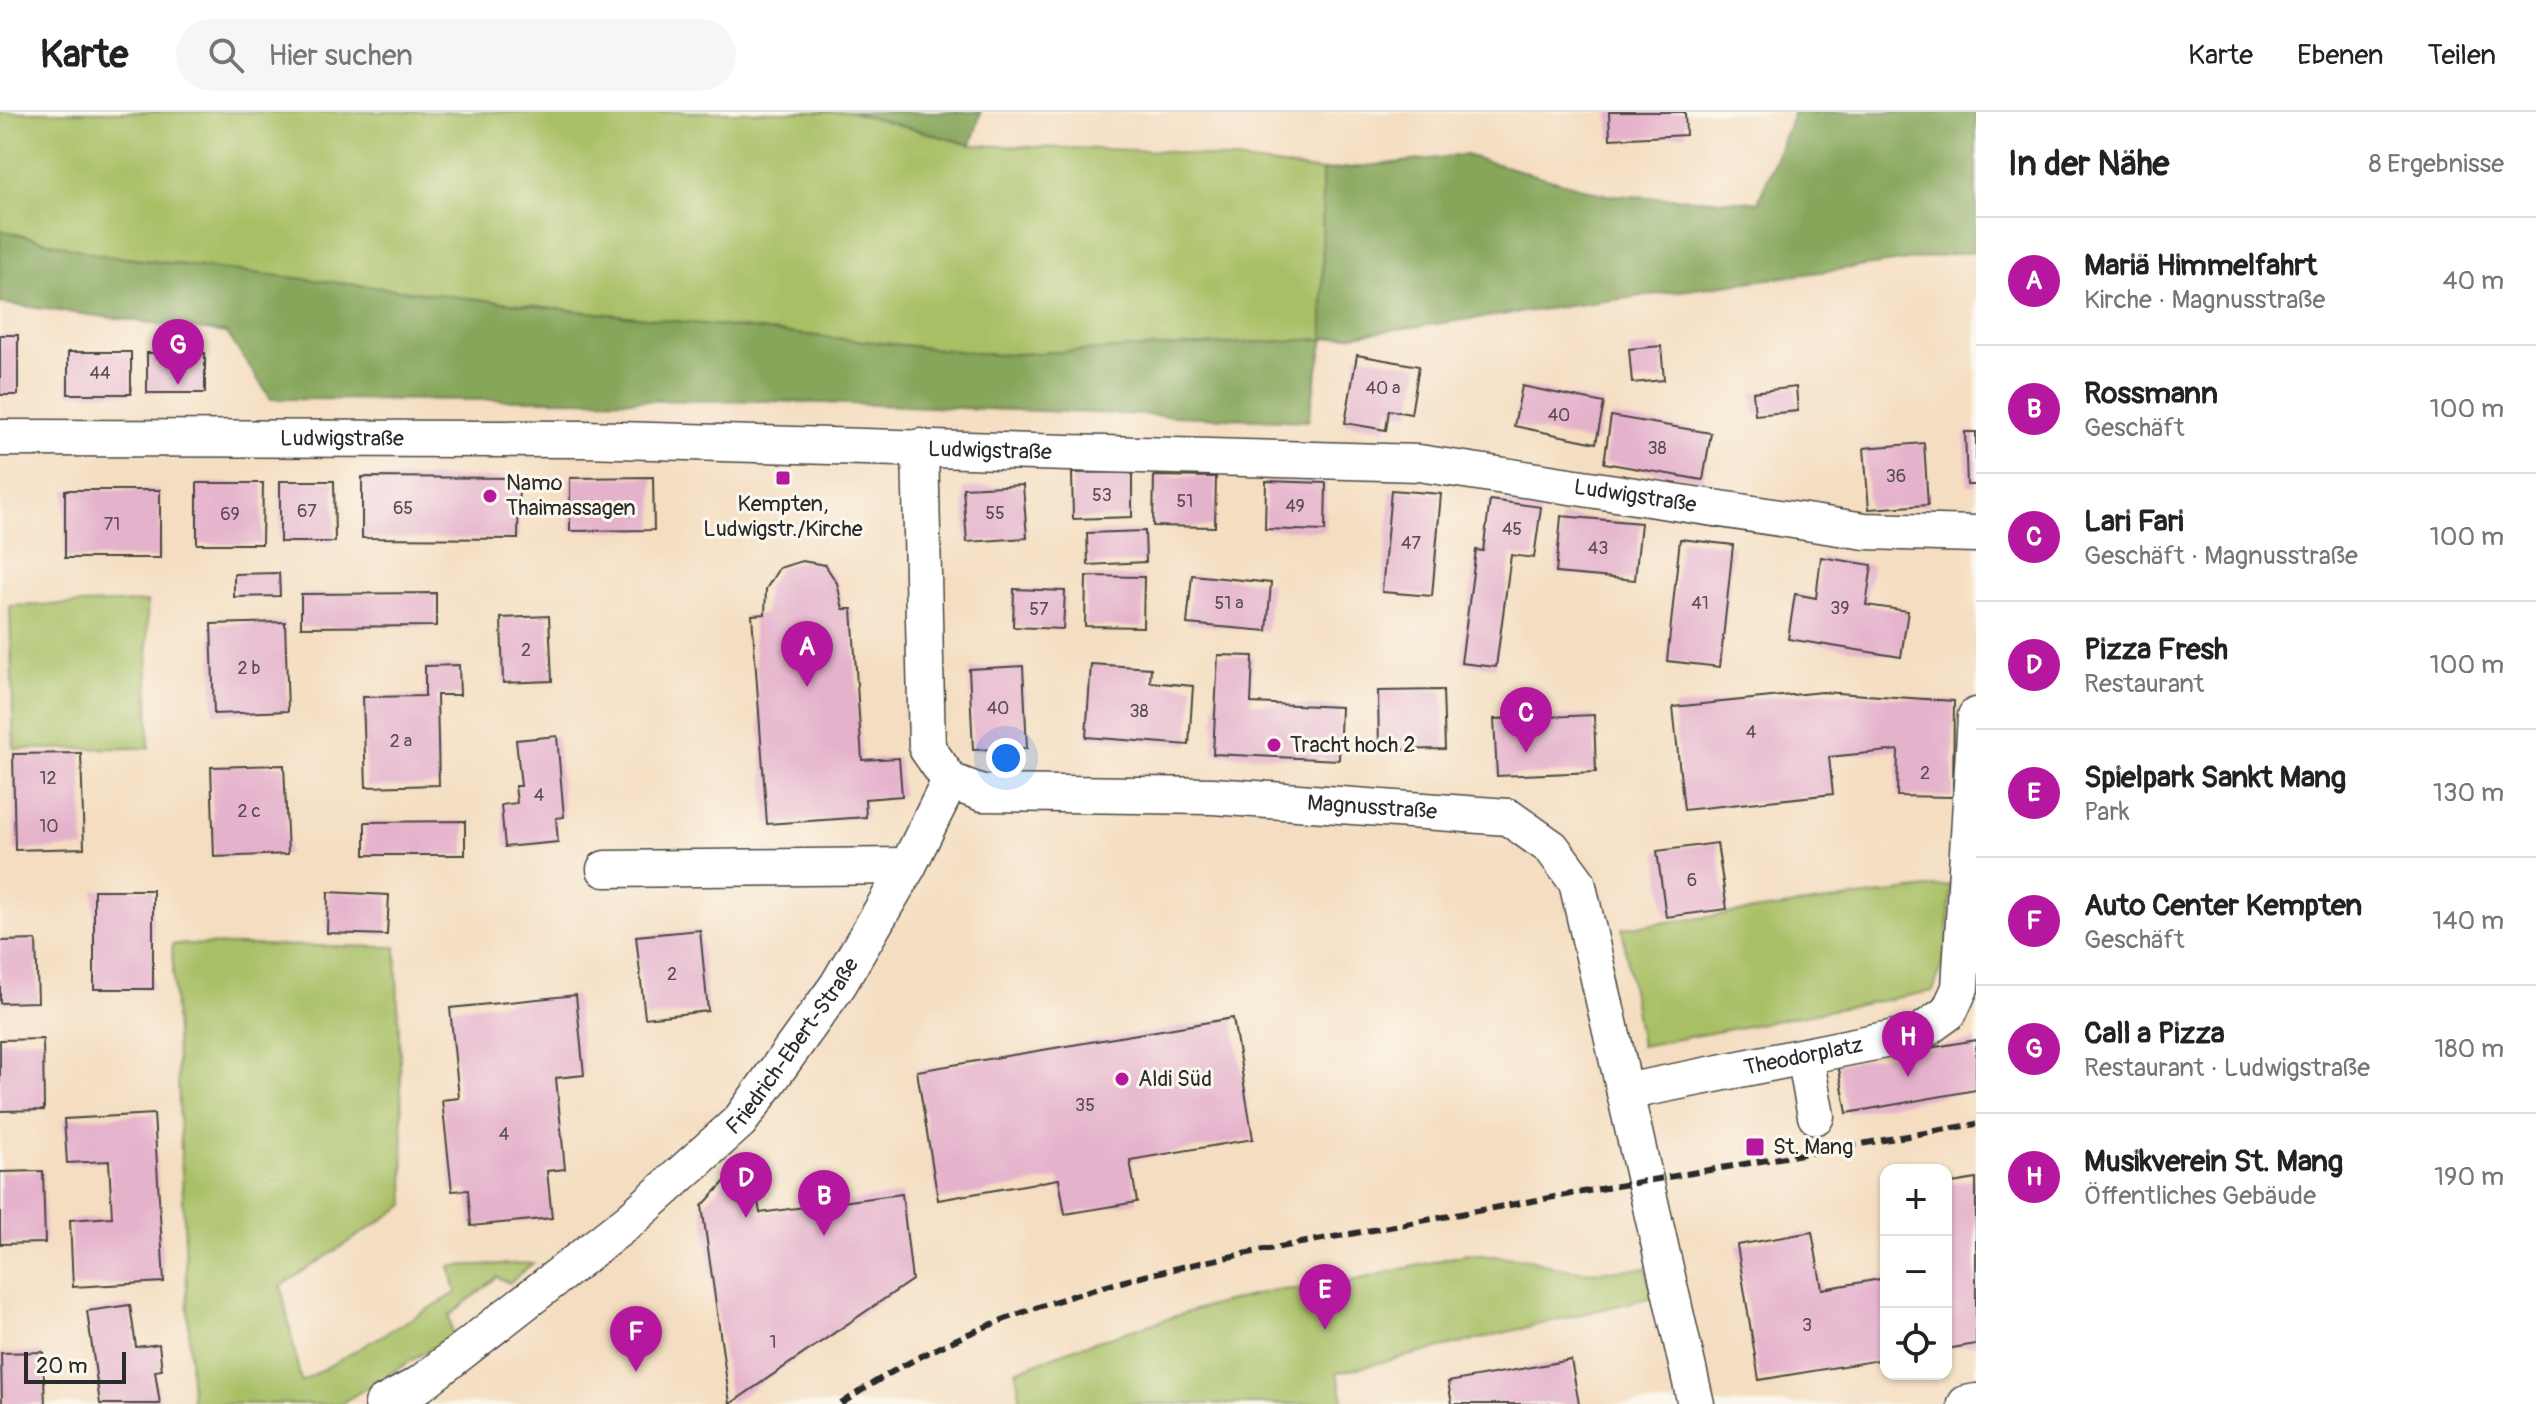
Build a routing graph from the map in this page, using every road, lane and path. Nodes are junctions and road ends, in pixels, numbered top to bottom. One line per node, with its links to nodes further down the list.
1 (0, 438): 2 (street, Ludwigstraße)
2 (920, 447): 3 (street, Ludwigstraße); 5 (street)
3 (1976, 534)
4 (1976, 716): 8 (street, Theodorplatz)
5 (950, 781): 6 (street, Friedrich-Ebert-Straße); 10 (street, Magnusstraße)
6 (908, 866): 7 (street); 13 (street, Friedrich-Ebert-Straße)
7 (605, 869)
8 (1968, 986): 9 (street, Theodorplatz)
9 (1805, 1056): 10 (street, Theodorplatz); 11 (street)
10 (1625, 1092): 14 (street, Magnusstraße)
11 (1816, 1116)
12 (1976, 1402): 15 (street)
13 (383, 1404)
14 (1696, 1404)
15 (1966, 1404)

